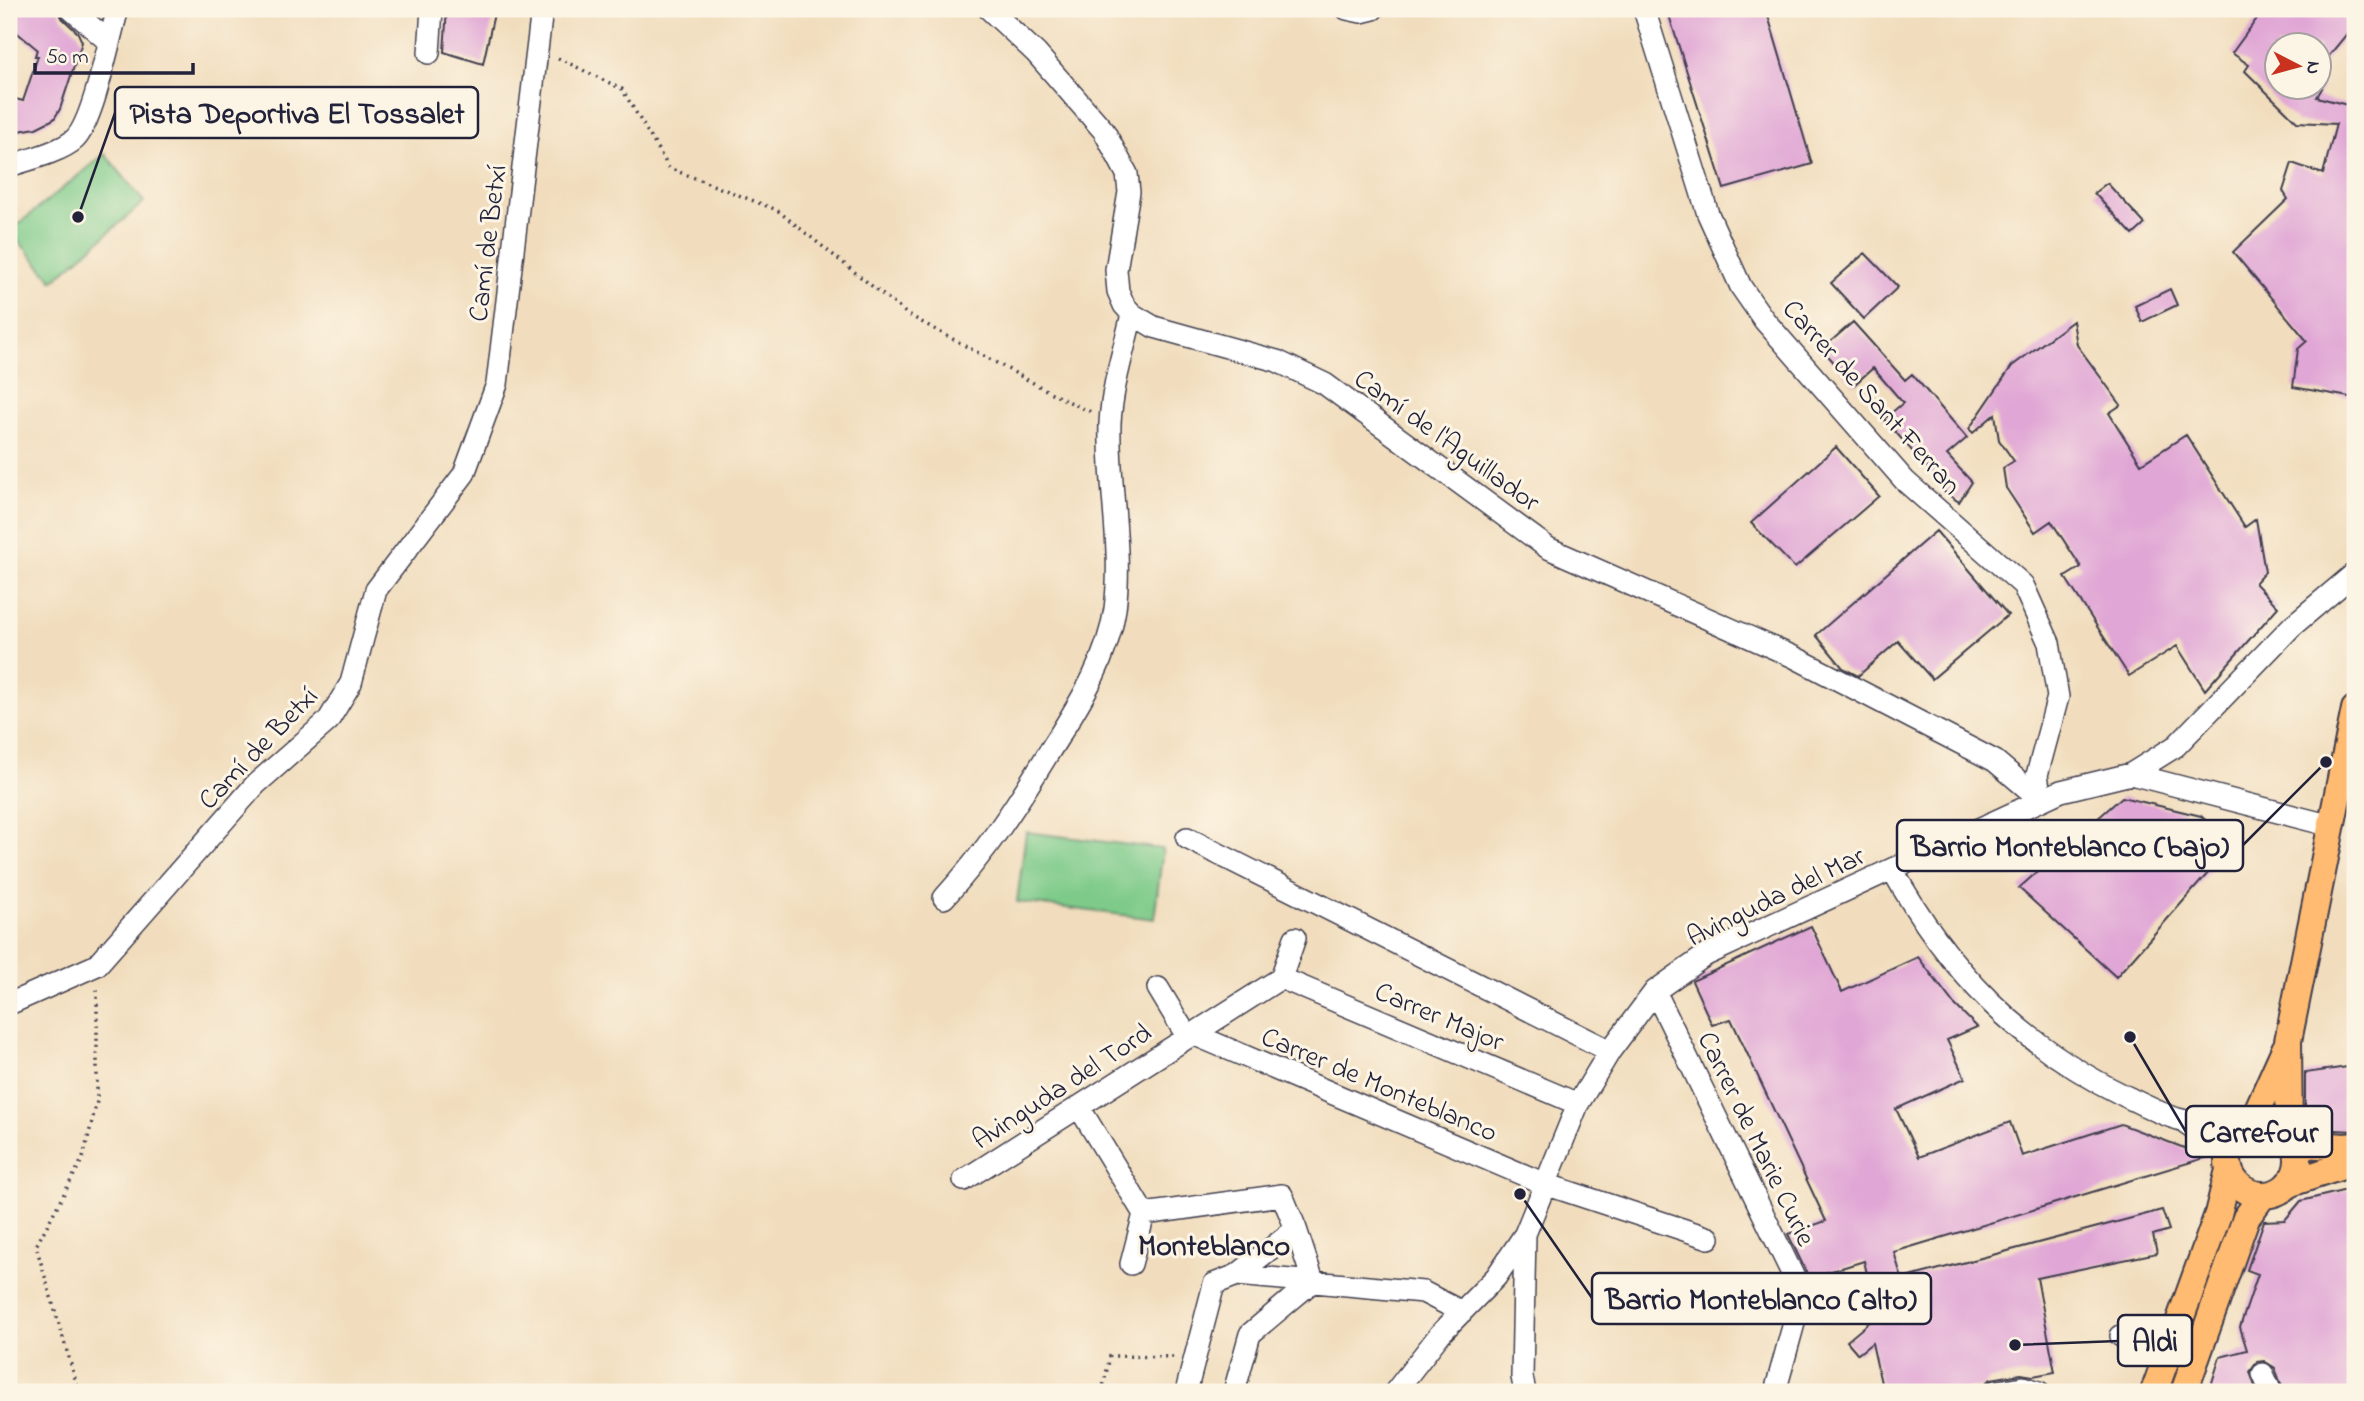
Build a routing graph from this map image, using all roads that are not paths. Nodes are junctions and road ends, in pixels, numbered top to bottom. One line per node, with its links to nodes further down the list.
1 (71, 9): 9 (street)
2 (118, 9): 9 (street)
3 (432, 9): 10 (street)
4 (542, 9): 25 (street, Camí de Betxí)
5 (989, 9): 12 (street)
6 (1347, 9): 7 (street)
7 (1373, 9)
8 (1644, 9): 16 (street, Carrer de Sant Ferran)
9 (108, 41): 11 (street)
10 (429, 53)
11 (9, 166)
12 (1132, 314): 16 (street, Camí de l'Aguillador); 20 (street)
13 (2355, 573): 15 (street, Avinguda del Mar)
14 (2355, 709): 17 (main road)
15 (2131, 774): 16 (street, Avinguda del Mar); 17 (street, Avinguda del Mar)
16 (2041, 800): 19 (street, Avinguda del Mar)
17 (2332, 827): 27 (main road)
18 (1187, 838): 28 (street)
19 (1892, 870): 24 (street, Avinguda del Mar); 31 (street)
20 (944, 898)
21 (1295, 938): 22 (street)
22 (1281, 978): 26 (street); 29 (street, Carrer Major)
23 (1158, 988): 26 (street, Avinguda del Tord)
24 (1655, 991): 28 (street, Avinguda del Mar); 55 (street, Carrer de Marie Curie)
25 (9, 1004)
26 (1191, 1036): 30 (street, Avinguda del Tord); 38 (street, Carrer de Monteblanco)
27 (2288, 1041): 32 (main road); 33 (main road)
28 (1610, 1051): 29 (street, Avinguda del Mar)
29 (1578, 1104): 38 (street, Avinguda del Mar)
30 (1079, 1107): 37 (street, Avinguda del Tord); 41 (street)
31 (2181, 1120): 32 (street); 35 (street)
32 (2249, 1128): 33 (main road); 35 (main road)
33 (2291, 1140): 34 (main road); 39 (main road)
34 (2355, 1146)
35 (2229, 1161): 40 (main road); 50 (main road)
36 (2355, 1162): 39 (main road)
37 (964, 1180)
38 (1545, 1184): 43 (street, Avinguda del Mar); 44 (street)
39 (2288, 1184): 40 (main road)
40 (2263, 1195): 59 (main road)
41 (1144, 1214): 42 (street); 45 (street)
42 (1296, 1229): 46 (street); 47 (street)
43 (1525, 1234): 48 (street, Avinguda del Mar); 54 (street)
44 (1709, 1238)
45 (1131, 1264)
46 (1237, 1275): 47 (street); 51 (street)
47 (1313, 1281): 48 (street); 52 (street)
48 (1462, 1312): 53 (street, Avinguda del Mar)
49 (2121, 1336): 50 (street)
50 (2168, 1354): 58 (main road)
51 (1186, 1392)
52 (1234, 1392)
53 (1395, 1392)
54 (1525, 1392)
55 (1775, 1392)
56 (1993, 1392): 57 (street)
57 (2039, 1392)
58 (2154, 1392)
59 (2184, 1392)

